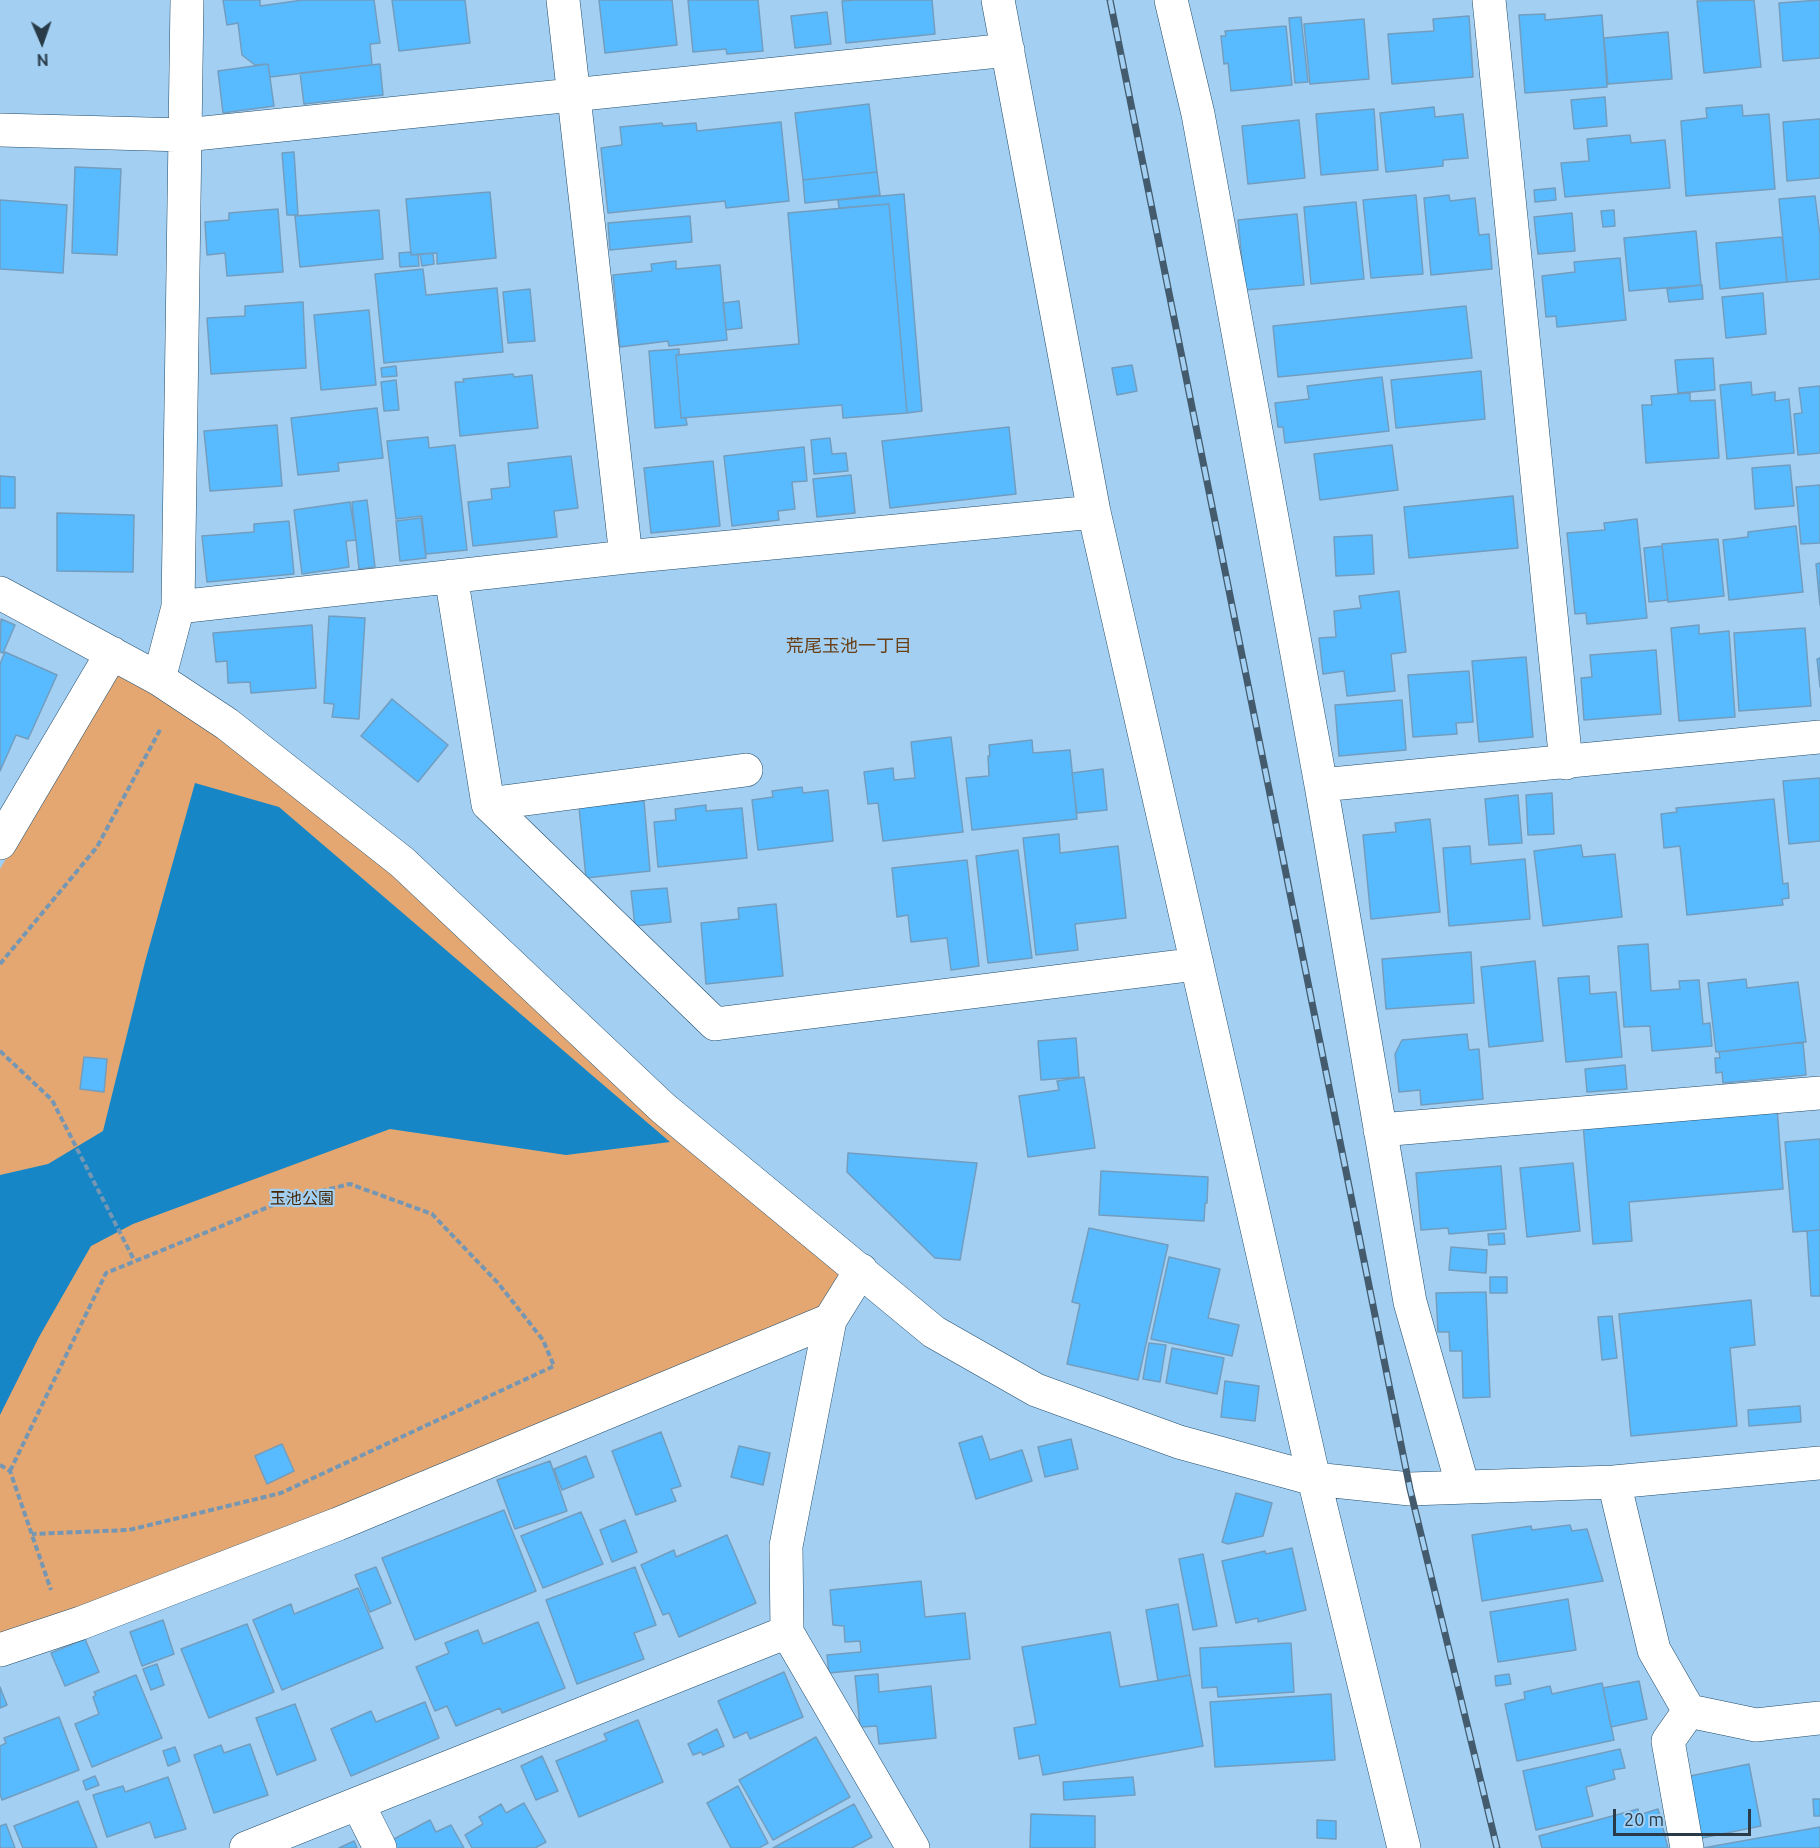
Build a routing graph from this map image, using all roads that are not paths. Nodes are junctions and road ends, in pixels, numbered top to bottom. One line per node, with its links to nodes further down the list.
1 (187, 0): 9 (street)
2 (563, 0): 7 (street)
3 (998, 0): 6 (street)
4 (1171, 0): 20 (street)
5 (1489, 0): 18 (street)
6 (1008, 50): 7 (street); 10 (street)
7 (574, 95): 9 (street); 11 (street)
8 (0, 130): 9 (street)
9 (185, 135): 14 (street)
10 (1094, 512): 11 (street); 23 (street)
11 (626, 557): 12 (street)
12 (452, 576): 14 (street); 21 (street)
13 (0, 593): 15 (street)
14 (178, 607): 16 (street)
15 (112, 653): 16 (street); 22 (street)
16 (170, 686): 26 (street)
17 (1820, 737): 18 (street)
18 (1566, 763): 20 (street)
19 (746, 770): 21 (street)
20 (1321, 785): 25 (street)
21 (488, 804): 23 (street)
22 (0, 843)
23 (1197, 964): 29 (street)
24 (1820, 1093): 25 (street)
25 (1380, 1130): 31 (street)
26 (861, 1270): 27 (street); 29 (street)
27 (830, 1320): 32 (street); 33 (street)
28 (1820, 1463): 30 (street)
29 (1314, 1479): 31 (street); 40 (street)
30 (1614, 1482): 31 (street); 34 (street)
31 (1463, 1487)
32 (787, 1632): 36 (street); 39 (street)
33 (0, 1650)
34 (1689, 1711): 35 (street); 41 (street)
35 (1820, 1718)
36 (358, 1804): 37 (street); 38 (street)
37 (246, 1848)
38 (380, 1848)
39 (913, 1848)
40 (1404, 1848)
41 (1686, 1848)

